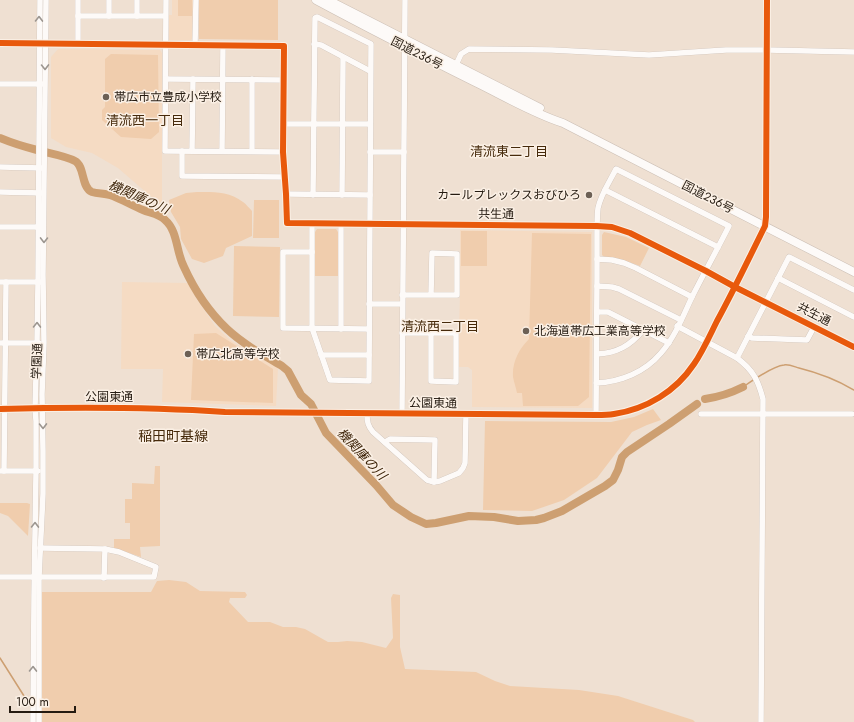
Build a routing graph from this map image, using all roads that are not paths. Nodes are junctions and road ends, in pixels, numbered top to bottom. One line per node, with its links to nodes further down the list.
1 (40, 0): 18 (street, 学園通, one-way to 1)
2 (46, 0): 19 (street, 学園通)
3 (78, 0): 12 (street)
4 (109, 0): 13 (street)
5 (137, 0): 14 (street)
6 (166, 0): 15 (street)
7 (196, 0): 23 (street)
8 (316, 0): 16 (highway, 国道236号)
9 (328, 0): 16 (highway, 国道236号)
10 (405, 0): 16 (street)
11 (767, 0): 25 (street)
12 (78, 16): 13 (street); 20 (street)
13 (108, 16): 14 (street)
14 (137, 16): 15 (street)
15 (165, 16): 22 (street)
16 (405, 42): 28 (highway, 国道236号); 49 (street)
17 (0, 43): 18 (street)
18 (39, 44): 19 (street); 36 (street, 学園通)
19 (45, 44): 20 (street); 37 (street, 学園通, one-way to 37)
20 (78, 44): 22 (street)
21 (314, 44): 27 (street); 29 (street); 39 (street)
22 (165, 45): 23 (street); 30 (street)
23 (195, 45): 24 (street)
24 (223, 46): 32 (street); 34 (street, 共生通)
25 (767, 50): 26 (street); 28 (street); 66 (street)
26 (854, 52)
27 (343, 58): 29 (street); 40 (street)
28 (454, 68): 66 (highway, 国道236号)
29 (370, 71): 41 (street)
30 (166, 79): 31 (street); 43 (street)
31 (193, 79): 32 (street); 44 (street)
32 (222, 79): 33 (street); 45 (street)
33 (252, 80): 34 (street); 46 (street)
34 (283, 80): 38 (street, 共生通)
35 (0, 84): 36 (street)
36 (39, 84): 37 (street); 42 (street, 学園通)
37 (46, 84): 42 (street, 学園通)
38 (283, 124): 39 (street); 47 (street, 共生通)
39 (314, 124): 40 (street); 57 (street)
40 (342, 124): 41 (street); 58 (street)
41 (370, 124): 48 (street)
42 (42, 144): 51 (street, 学園通)
43 (182, 151): 44 (street); 52 (street)
44 (192, 151): 45 (street)
45 (222, 151): 46 (street)
46 (252, 151): 47 (street)
47 (283, 152): 52 (street, 共生通)
48 (370, 152): 49 (street); 59 (street)
49 (404, 152): 63 (street)
50 (0, 167): 51 (street)
51 (41, 168): 55 (street, 学園通)
52 (285, 176): 56 (street, 共生通)
53 (605, 190): 65 (street); 68 (street); 68 (street)
54 (0, 192): 55 (street)
55 (41, 193): 67 (street, 学園通)
56 (286, 194): 57 (street); 60 (street, 共生通)
57 (313, 195): 58 (street)
58 (342, 195): 59 (street)
59 (370, 195): 62 (street)
60 (312, 224): 61 (street, 共生通); 69 (street)
61 (341, 224): 62 (street, 共生通); 91 (street)
62 (369, 224): 63 (street, 共生通); 83 (street)
63 (403, 224): 65 (street, 共生通); 79 (street)
64 (0, 226): 67 (street)
65 (597, 226): 70 (street); 71 (street, 共生通)
66 (765, 226): 72 (highway, 国道236号); 77 (street, 公園東通)
67 (41, 227): 75 (street, 学園通)
68 (718, 247): 71 (street)
69 (312, 252): 90 (street); 90 (street)
70 (597, 260): 76 (street); 81 (street)
71 (706, 271): 77 (street, 共生通); 81 (street)
72 (854, 272)
73 (778, 278): 78 (street); 82 (street); 86 (street)
74 (3, 282): 75 (street); 98 (street)
75 (41, 282): 99 (street, 学園通, one-way to 75); 100 (street, 学園通)
76 (597, 286): 85 (street); 87 (street)
77 (735, 287): 82 (street, 共生通); 97 (street, 公園東通)
78 (854, 290)
79 (402, 295): 80 (street); 84 (street)
80 (431, 295): 80 (street)
81 (692, 297): 87 (street)
82 (766, 302): 89 (street, 共生通); 96 (street)
83 (369, 304): 84 (street); 92 (street)
84 (402, 304): 94 (street)
85 (597, 312): 93 (street); 103 (street)
86 (854, 317)
87 (681, 320): 88 (street)
88 (677, 326): 97 (street); 101 (street)
89 (814, 327): 96 (street); 102 (street, 共生通)
90 (312, 328): 91 (street); 104 (street)
91 (340, 329): 92 (street)
92 (368, 329): 105 (street)
93 (643, 330): 101 (street); 103 (street)
94 (402, 333): 95 (street); 112 (street)
95 (431, 333): 95 (street)
96 (748, 336): 106 (street)
97 (706, 342): 106 (street); 117 (street, 公園東通)
98 (3, 343): 99 (street); 108 (street)
99 (37, 343): 100 (street); 109 (street, 学園通)
100 (44, 343): 110 (street, 学園通)
101 (669, 343): 107 (street)
102 (854, 347)
103 (596, 354): 107 (street)
104 (321, 355): 105 (street); 105 (street)
105 (369, 355)
106 (737, 358): 115 (street)
107 (596, 383): 117 (street)
108 (2, 408): 109 (street, 公園東通); 119 (street)
109 (35, 408): 110 (street, 公園東通); 120 (street, 学園通)
110 (42, 408): 111 (street, 公園東通); 121 (street, 学園通, one-way to 121)
111 (367, 414): 112 (street, 公園東通); 118 (street)
112 (402, 414): 113 (street, 公園東通)
113 (466, 414): 117 (street, 公園東通); 122 (street)
114 (701, 414): 115 (street)
115 (763, 414): 116 (street); 130 (street)
116 (852, 414)
117 (596, 415)
118 (385, 442): 122 (street); 122 (street)
119 (2, 471): 120 (street)
120 (36, 471): 121 (street); 126 (street, 学園通, one-way to 120)
121 (43, 471): 123 (street, 学園通)
122 (434, 482)
123 (40, 548): 124 (street); 126 (street, 学園通)
124 (105, 549): 127 (street); 127 (street)
125 (0, 576): 126 (street)
126 (37, 577): 127 (street); 128 (street, 学園通, one-way to 126); 129 (street, 学園通)
127 (104, 578)
128 (33, 722)
129 (39, 722)
130 (761, 722)

